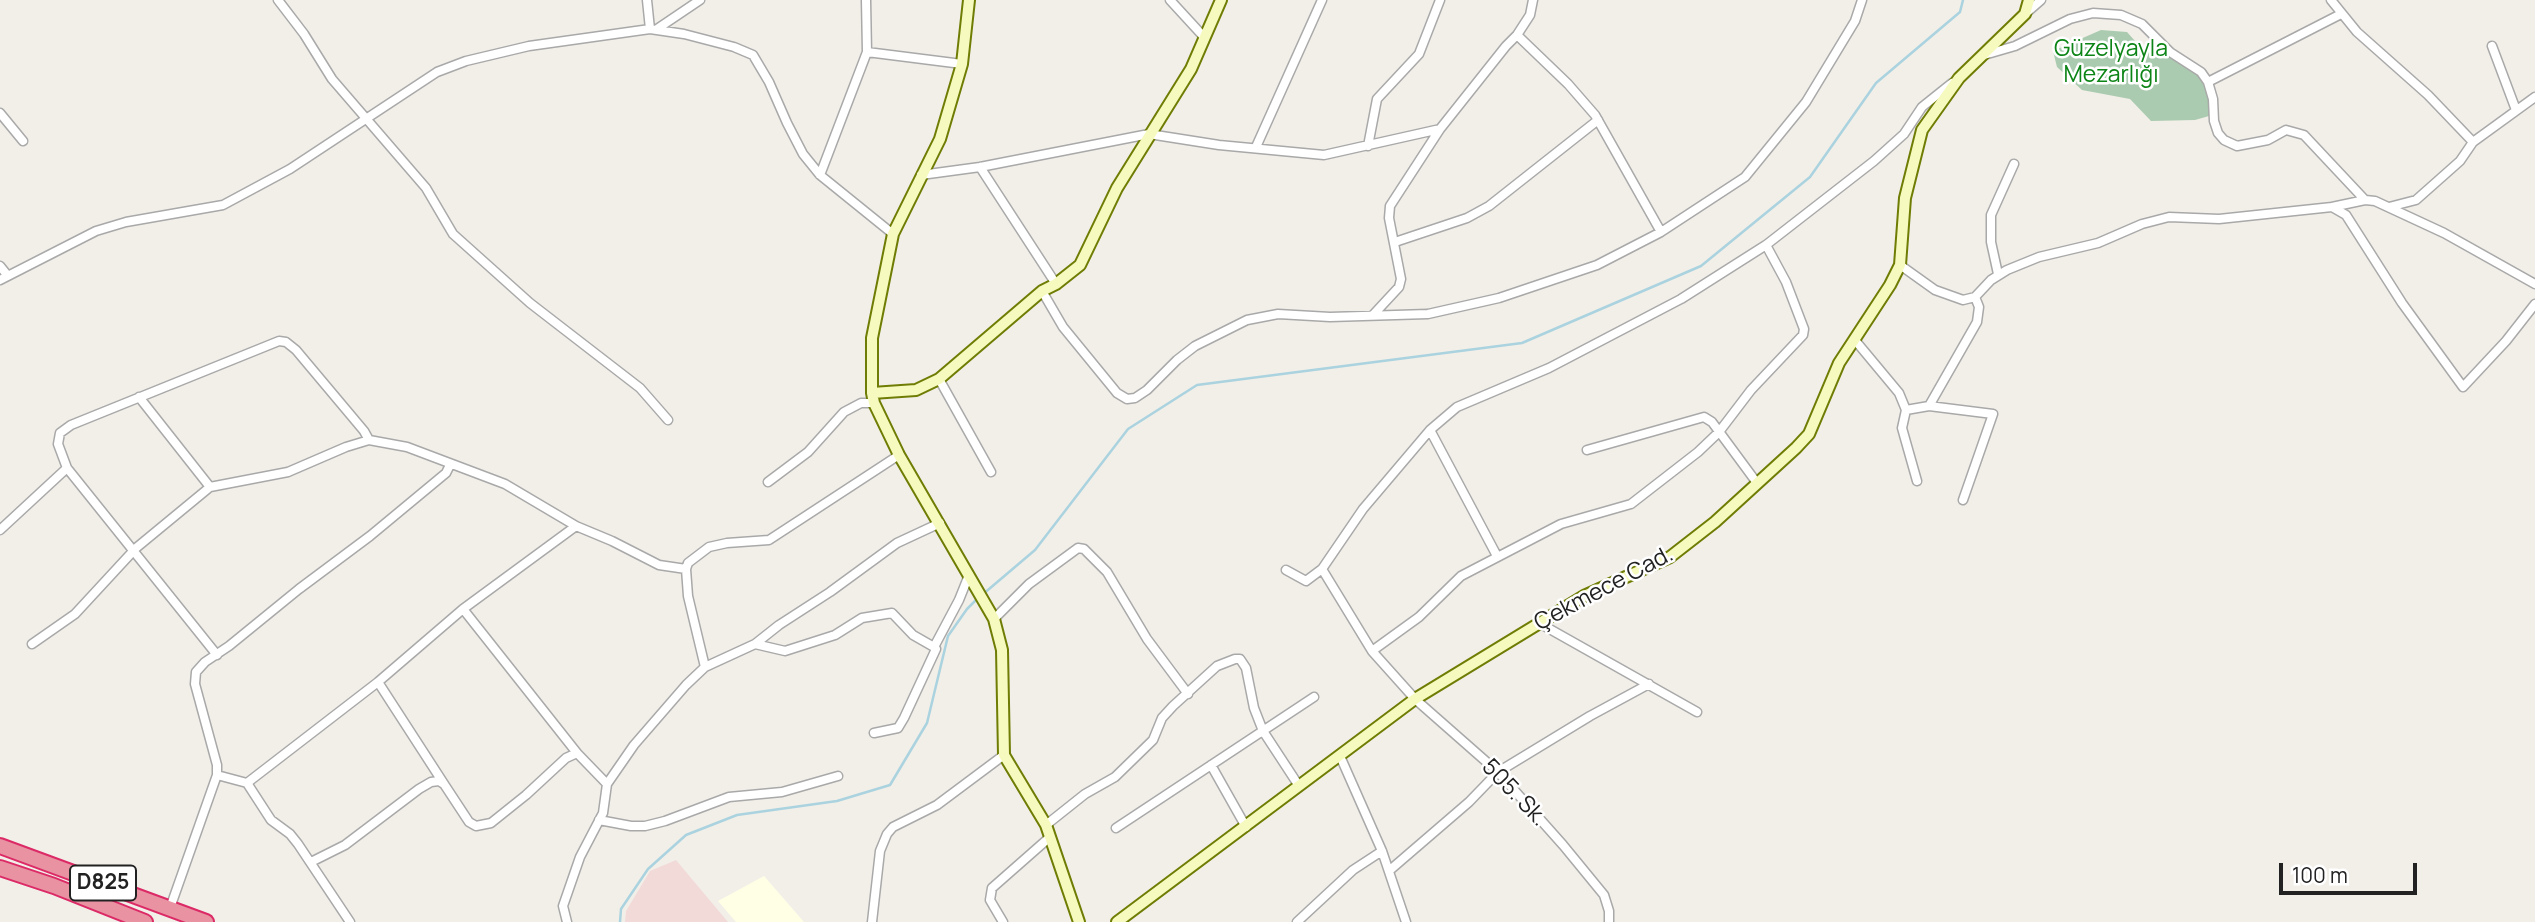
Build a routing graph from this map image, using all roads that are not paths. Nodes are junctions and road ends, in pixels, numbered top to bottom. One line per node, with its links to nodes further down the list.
1 (278, 0): 29 (street)
2 (647, 0): 17 (street)
3 (700, 0): 17 (street)
4 (866, 0): 21 (street)
5 (969, 0): 23 (street)
6 (1170, 0): 19 (street)
7 (1221, 0): 19 (street)
8 (1322, 0): 36 (street)
9 (1440, 0): 35 (street)
10 (1533, 0): 18 (street)
11 (1862, 0): 44 (street)
12 (2029, 0): 15 (street, Çekmece Cad.)
13 (2041, 0): 15 (street)
14 (2331, 0): 16 (street)
15 (2025, 14): 22 (street, Çekmece Cad.)
16 (2341, 15): 25 (street); 34 (street)
17 (654, 29): 29 (street); 39 (street)
18 (1517, 36): 30 (street); 31 (street)
19 (1204, 37): 32 (street)
20 (2492, 46): 27 (street)
21 (867, 52): 23 (street); 39 (street)
22 (1984, 55): 24 (street, Çekmece Cad.); 25 (street)
23 (962, 64): 40 (street)
24 (1959, 78): 47 (street); 48 (street, Çekmece Cad.)
25 (2208, 82): 41 (street)
26 (2535, 97): 27 (street)
27 (2516, 110): 34 (street)
28 (0, 113): 33 (street)
29 (368, 119): 51 (street); 64 (street)
30 (1598, 120): 44 (street); 46 (street)
31 (1440, 128): 35 (street); 46 (street)
32 (1149, 134): 36 (street); 38 (street); 52 (street)
33 (23, 141)
34 (2473, 142): 43 (street)
35 (1368, 146): 36 (street)
36 (1256, 147)
37 (2014, 164): 50 (street)
38 (980, 167): 40 (street); 52 (street)
39 (820, 175): 45 (street)
40 (921, 175): 45 (street)
41 (2365, 200): 42 (street); 43 (street)
42 (2332, 207): 50 (street); 56 (street)
43 (2389, 207): 53 (street)
44 (1661, 232): 57 (street)
45 (893, 233): 61 (street)
46 (1395, 242): 57 (street)
47 (1766, 245): 65 (street); 66 (street)
48 (1900, 265): 55 (street); 58 (street, Çekmece Cad.)
49 (0, 266): 51 (street)
50 (1998, 274): 55 (street)
51 (4, 278)
52 (1056, 284): 54 (street)
53 (2535, 284)
54 (1041, 290): 57 (street); 59 (street)
55 (1975, 297): 62 (street)
56 (2535, 303)
57 (1373, 315)
58 (1854, 339): 63 (street); 75 (street, Çekmece Cad.)
59 (939, 379): 61 (street); 72 (street)
60 (139, 397): 67 (street); 71 (street); 76 (street)
61 (873, 398): 69 (street); 74 (street)
62 (1929, 406): 63 (street); 77 (street)
63 (1906, 410): 73 (street)
64 (668, 420)
65 (1430, 430): 82 (street); 84 (street)
66 (1719, 432): 68 (street); 75 (street); 82 (street)
67 (369, 440): 70 (street); 76 (street)
68 (1587, 450)
69 (899, 455): 78 (street); 83 (street)
70 (450, 465): 79 (street); 94 (street)
71 (67, 468): 80 (street); 81 (street)
72 (991, 472)
73 (1917, 481)
74 (768, 482)
75 (1757, 483): 89 (street, Çekmece Cad.)
76 (210, 487): 81 (street)
77 (1963, 500)
78 (940, 523): 86 (street); 91 (street)
79 (576, 526): 83 (street); 87 (street)
80 (0, 530)
81 (133, 552): 90 (street); 94 (street)
82 (1497, 556): 93 (street)
83 (686, 569): 95 (street)
84 (1322, 569): 85 (street); 93 (street, 505. Sk.)
85 (1286, 570)
86 (969, 575): 88 (street); 92 (street)
87 (463, 609): 96 (street); 104 (street)
88 (994, 619): 98 (street); 105 (street)
89 (1539, 623): 97 (street); 100 (street, Çekmece Cad.)
90 (32, 644)
91 (755, 644): 92 (street); 95 (street)
92 (934, 647): 103 (street)
93 (1372, 651): 100 (street, 505. Sk.)
94 (217, 655): 109 (street)
95 (705, 667): 113 (street)
96 (378, 682): 111 (street); 112 (street)
97 (1649, 684): 101 (street); 108 (street)
98 (1188, 694): 102 (street); 116 (street)
99 (1314, 697): 102 (street)
100 (1415, 699): 106 (street, Çekmece Cad.); 108 (street, 505. Sk.)
101 (1697, 712)
102 (1263, 731): 107 (street); 114 (street)
103 (874, 733)
104 (577, 752): 112 (street); 113 (street)
105 (1004, 755): 116 (street); 130 (street)
106 (1340, 756): 114 (street, Çekmece Cad.); 121 (street)
107 (1211, 765): 117 (street); 118 (street)
108 (1498, 772): 124 (street); 136 (street, 505. Sk.)
109 (217, 775): 111 (street); 125 (street)
110 (838, 776): 115 (street)
111 (247, 783): 122 (street)
112 (444, 784): 122 (street)
113 (607, 784): 115 (street)
114 (1299, 786): 117 (street, Çekmece Cad.)
115 (599, 820): 129 (street)
116 (1046, 825): 119 (street)
117 (1246, 827): 133 (street, Çekmece Cad.)
118 (1116, 828)
119 (1051, 837): 131 (street); 132 (street)
120 (0, 846): 125 (highway, D825)
121 (1382, 850): 124 (street); 134 (street)
122 (311, 862): 128 (street)
123 (0, 869): 126 (highway, D825)
124 (1390, 870): 135 (street)
125 (170, 908): 127 (highway, D825)
126 (145, 922)
127 (206, 922)
128 (350, 922)
129 (568, 922)
130 (872, 922)
131 (1003, 922)
132 (1079, 922)
133 (1117, 922)
134 (1297, 922)
135 (1406, 922)
136 (1609, 922)

